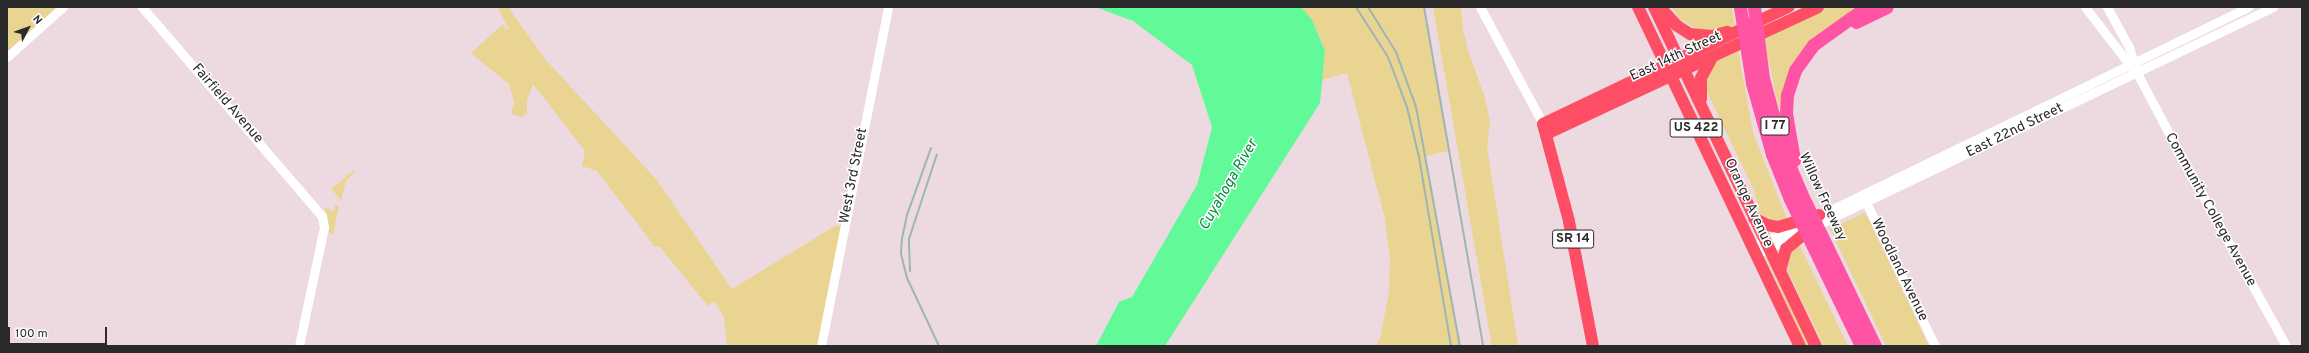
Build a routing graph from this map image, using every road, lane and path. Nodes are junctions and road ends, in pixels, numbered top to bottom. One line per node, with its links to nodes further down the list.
1 (64, 7): 20 (street)
2 (142, 7): 39 (street, Fairfield Avenue)
3 (888, 7): 40 (street, West 3rd Street)
4 (1480, 7): 28 (street)
5 (1638, 7): 25 (main road, Orange Avenue / US 422)
6 (1654, 7): 24 (main road, Orange Avenue / US 422)
7 (1660, 7): 18 (main road)
8 (1754, 7): 22 (highway, Willow Freeway / I 77)
9 (1788, 7): 18 (main road, East 14th Street)
10 (1818, 7): 21 (main road, East 14th Street)
11 (1866, 7): 19 (highway)
12 (1887, 7): 19 (highway)
13 (2085, 7): 23 (street)
14 (2107, 7): 23 (street)
15 (2248, 7): 23 (street, East 22nd Street)
16 (2273, 7): 26 (street, East 22nd Street)
17 (1740, 8): 22 (highway, Willow Freeway / I 77)
18 (1767, 17): 24 (main road, East 14th Street)
19 (1820, 39): 30 (highway)
20 (7, 57)
21 (1712, 57): 24 (main road, East 14th Street); 27 (main road)
22 (1753, 59): 30 (highway, Willow Freeway / I 77)
23 (2132, 63): 26 (street, Community College Avenue); 29 (street, East 22nd Street)
24 (1682, 65): 25 (main road, East 14th Street); 27 (main road, Orange Avenue / US 422)
25 (1669, 71): 28 (main road, East 14th Street); 36 (main road, Orange Avenue / US 422)
26 (2137, 73): 31 (street, East 22nd Street); 48 (street, Community College Avenue)
27 (1701, 106): 33 (main road, Orange Avenue / US 422)
28 (1544, 129): 41 (main road, SR 14)
29 (1862, 193): 31 (street, Woodland Avenue); 32 (street, East 22nd Street)
30 (1799, 195): 38 (highway, Willow Freeway / I 77); 46 (highway, Willow Freeway)
31 (1867, 202): 34 (street, East 22nd Street); 47 (street, Woodland Avenue)
32 (1819, 215): 33 (main road); 35 (street, East 22nd Street)
33 (1754, 218): 35 (main road, Orange Avenue / US 422)
34 (1811, 228): 35 (street, East 22nd Street); 37 (main road)
35 (1767, 244): 36 (street, East 22nd Street); 37 (main road, Orange Avenue / US 422)
36 (1754, 251): 42 (main road, Orange Avenue / US 422)
37 (1780, 270): 43 (main road, Orange Avenue / US 422)
38 (1836, 298): 44 (highway); 45 (highway, Willow Freeway / I 77)
39 (299, 346)
40 (821, 346)
41 (1593, 346)
42 (1800, 346)
43 (1816, 346)
44 (1856, 346)
45 (1861, 346)
46 (1875, 346)
47 (1936, 346)
48 (2286, 346)

